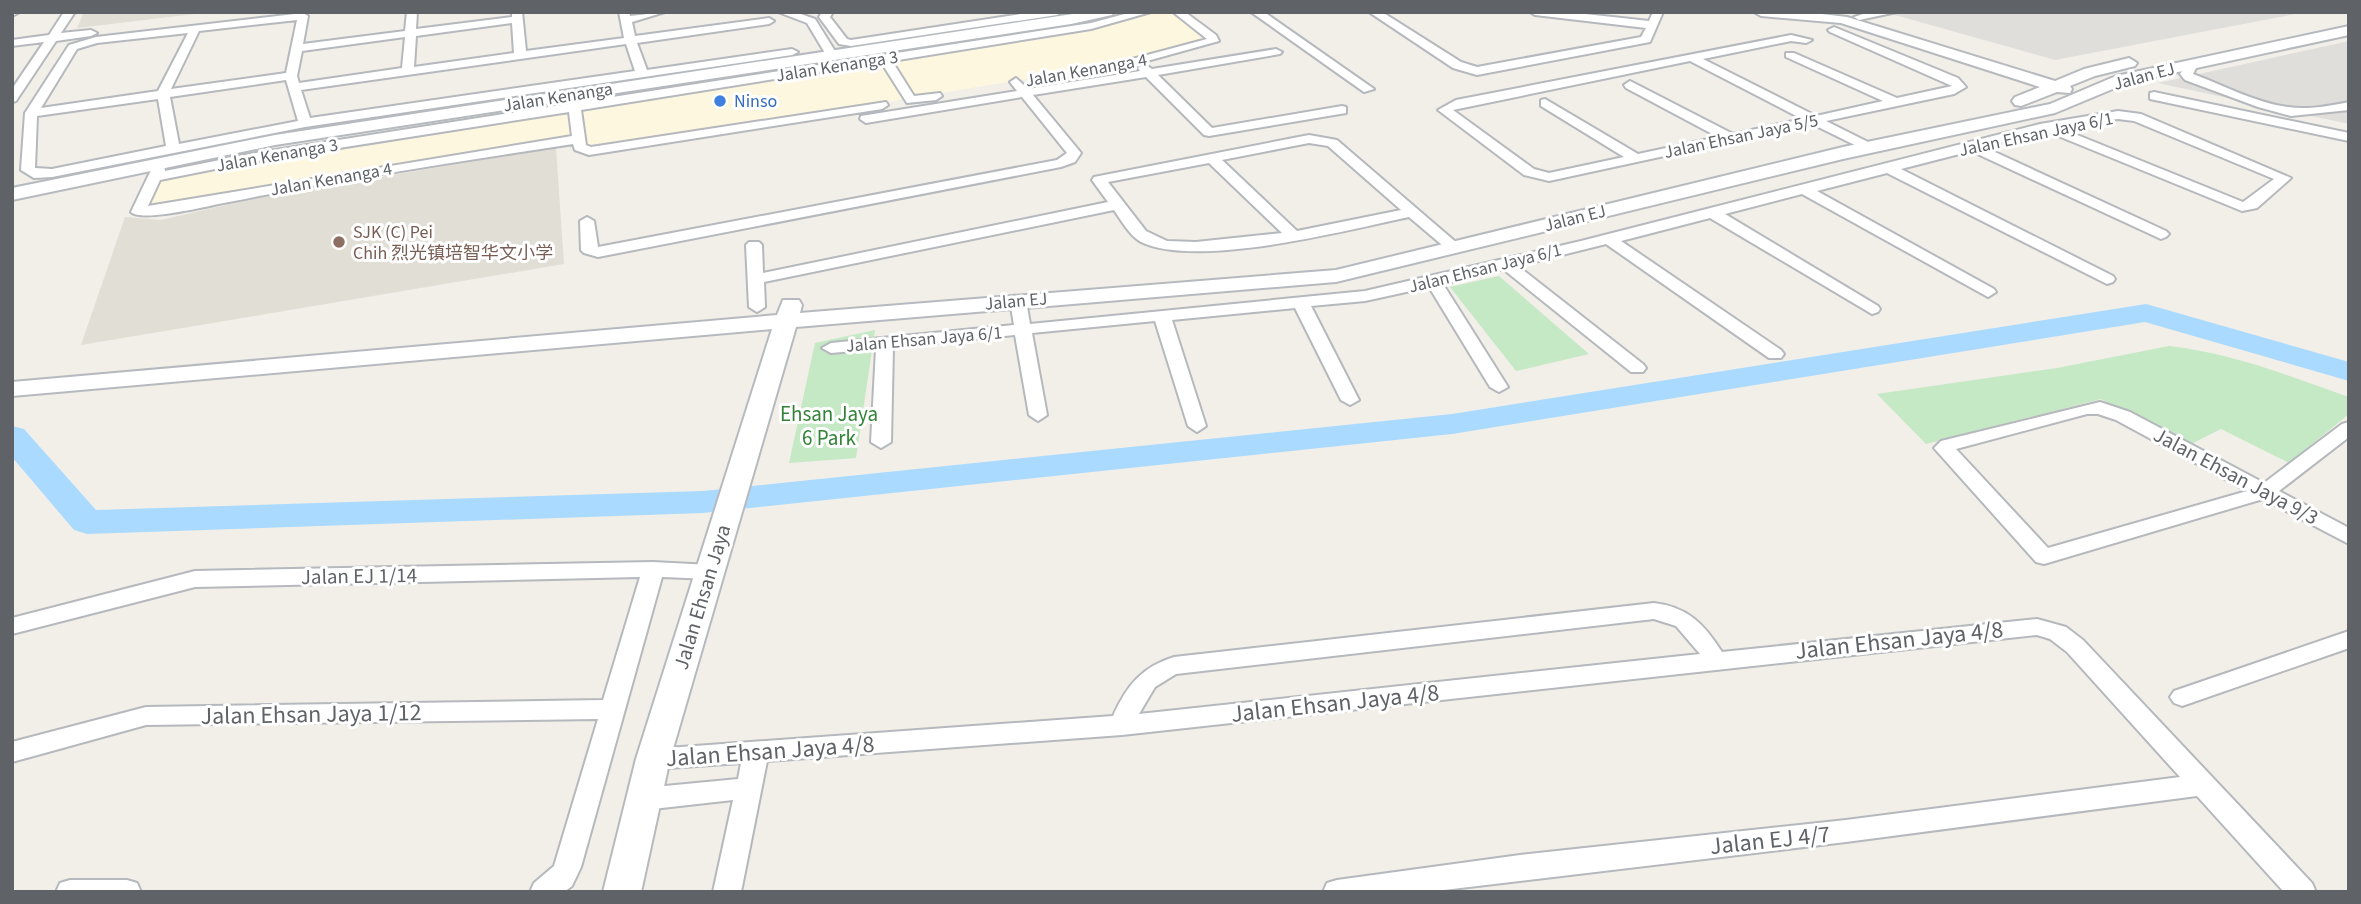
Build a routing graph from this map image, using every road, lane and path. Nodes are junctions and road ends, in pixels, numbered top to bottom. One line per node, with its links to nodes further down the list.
1 (70, 12): 27 (street)
2 (262, 12): 27 (street)
3 (412, 12): 26 (street)
4 (642, 12): 19 (street)
5 (660, 12): 19 (street)
6 (783, 12): 37 (street)
7 (828, 12): 8 (street)
8 (1058, 12)
9 (1107, 12): 35 (main road, Jalan Kenanga)
10 (1146, 12): 35 (street, Jalan Kenanga 3)
11 (1178, 12): 39 (street, Jalan Kenanga 4)
12 (1256, 12): 52 (street)
13 (1374, 12): 23 (street)
14 (1535, 12): 23 (street)
15 (1658, 12): 23 (street)
16 (1761, 12): 20 (main road)
17 (1892, 12): 20 (street)
18 (518, 16): 26 (street); 34 (street)
19 (626, 17): 28 (street)
20 (1837, 18): 41 (main road); 60 (street, Jalan Ehsan Jaya 5/5)
21 (2349, 18): 42 (main road, Jalan EJ)
22 (769, 21): 28 (street)
23 (1652, 25)
24 (196, 27): 31 (street); 53 (street); 64 (street)
25 (2349, 30): 40 (main road, Jalan EJ)
26 (412, 33): 31 (street); 43 (street)
27 (54, 37): 30 (street); 44 (street)
28 (630, 39): 34 (street); 45 (street)
29 (1806, 40): 38 (street)
30 (12, 43)
31 (299, 48): 48 (street)
32 (792, 52): 45 (street)
33 (1276, 52): 46 (street)
34 (520, 55): 43 (street)
35 (886, 55): 37 (main road, Jalan Kenanga); 57 (street); 58 (street, Jalan Kenanga 3)
36 (1790, 55): 60 (street)
37 (832, 56): 58 (main road, Jalan Kenanga)
38 (1692, 58): 68 (street); 80 (street, Jalan Ehsan Jaya 5/5)
39 (1139, 62): 46 (street); 51 (street, Jalan Kenanga 4)
40 (2192, 64): 54 (main road, Jalan EJ); 66 (street)
41 (1998, 65): 42 (main road); 50 (main road); 61 (main road)
42 (2113, 66): 50 (main road, Jalan EJ)
43 (408, 70): 48 (street)
44 (28, 73): 47 (street); 56 (street)
45 (642, 73): 70 (street)
46 (1150, 73): 51 (street); 63 (street)
47 (12, 76)
48 (292, 82): 53 (street); 70 (street)
49 (1630, 85): 73 (street)
50 (2062, 85): 54 (main road); 61 (main road, Jalan EJ)
51 (1021, 88): 57 (street, Jalan Kenanga 4); 67 (street); 88 (street)
52 (1368, 89)
53 (163, 94): 64 (street); 77 (street)
54 (2090, 94): 78 (main road, Jalan EJ)
55 (2154, 96): 72 (street)
56 (12, 98)
57 (911, 100): 75 (street, Jalan Kenanga 4)
58 (574, 101): 75 (street); 82 (main road, Jalan Kenanga)
59 (1545, 103): 80 (street)
60 (1895, 103): 68 (street, Jalan Ehsan Jaya 5/5)
61 (2006, 104): 74 (main road, Jalan EJ)
62 (2349, 106): 66 (street)
63 (1342, 110)
64 (31, 113): 77 (street)
65 (2128, 115): 71 (street, Jalan Ehsan Jaya 6/1); 71 (street)
66 (2332, 115): 69 (street)
67 (866, 119)
68 (1812, 120): 73 (street, Jalan Ehsan Jaya 5/5); 74 (street)
69 (2349, 121)
70 (305, 123): 77 (street)
71 (2050, 128): 76 (street, Jalan Ehsan Jaya 6/1)
72 (2349, 136)
73 (1731, 138): 80 (street, Jalan Ehsan Jaya 5/5)
74 (1849, 138): 78 (street); 92 (main road, Jalan EJ)
75 (578, 139): 82 (street, Jalan Kenanga 4)
76 (1973, 147): 81 (street, Jalan Ehsan Jaya 6/1); 89 (street)
77 (173, 148)
78 (1869, 148): 92 (main road, Jalan EJ)
79 (1211, 157): 85 (street); 86 (street); 90 (street)
80 (1637, 159)
81 (1889, 168): 83 (street, Jalan Ehsan Jaya 6/1); 97 (street)
82 (158, 170): 84 (main road, Jalan Kenanga)
83 (1803, 189): 87 (street, Jalan Ehsan Jaya 6/1); 99 (street)
84 (12, 194)
85 (1120, 204): 90 (street); 96 (street)
86 (1413, 212): 90 (street); 92 (street)
87 (1710, 212): 91 (street, Jalan Ehsan Jaya 6/1); 103 (street)
88 (587, 221)
89 (2161, 234)
90 (1295, 237)
91 (1607, 238): 94 (street, Jalan Ehsan Jaya 6/1); 111 (street)
92 (1443, 243): 95 (street); 100 (main road, Jalan EJ); 104 (main road, Jalan EJ)
93 (754, 245): 96 (street)
94 (1505, 263): 95 (street, Jalan Ehsan Jaya 6/1); 112 (street)
95 (1471, 272): 98 (street, Jalan Ehsan Jaya 6/1)
96 (755, 279): 102 (street)
97 (2107, 279)
98 (1433, 281): 101 (street, Jalan Ehsan Jaya 6/1); 115 (street)
99 (1988, 292)
100 (1018, 301): 105 (main road, Jalan EJ); 108 (street)
101 (1301, 303): 106 (street, Jalan Ehsan Jaya 6/1); 116 (street)
102 (757, 307): 104 (main road); 114 (main road)
103 (1872, 309)
104 (788, 312): 105 (main road, Jalan EJ); 107 (main road); 113 (main road, Jalan Ehsan Jaya)
105 (867, 315): 113 (main road)
106 (1161, 316): 108 (street, Jalan Ehsan Jaya 6/1); 118 (street)
107 (697, 328): 113 (main road); 114 (main road)
108 (1023, 330): 109 (street, Jalan Ehsan Jaya 6/1); 117 (street)
109 (885, 342): 110 (street, Jalan Ehsan Jaya 6/1); 120 (street)
110 (831, 348)
111 (1774, 354)
112 (1637, 368)
113 (767, 379): 123 (main road, Jalan Ehsan Jaya)
114 (20, 382)
115 (1499, 387)
116 (1350, 401)
117 (1038, 415)
118 (1197, 426)
119 (2349, 428): 121 (street)
120 (881, 442)
121 (2265, 492): 121 (street, Jalan Ehsan Jaya 9/3); 122 (street, Jalan Ehsan Jaya 9/3)
122 (2349, 537)
123 (714, 561): 124 (street, Jalan EJ 1/14); 133 (main road, Jalan Ehsan Jaya)
124 (653, 569): 125 (street, Jalan EJ 1/14); 129 (street)
125 (12, 626)
126 (2349, 639): 128 (street)
127 (1715, 660): 130 (street, Jalan Ehsan Jaya 4/8); 130 (street); 134 (street, Jalan Ehsan Jaya 4/8)
128 (2182, 697)
129 (614, 709): 131 (street, Jalan Ehsan Jaya 1/12); 139 (street)
130 (1122, 725): 132 (street, Jalan Ehsan Jaya 4/8)
131 (12, 752)
132 (757, 753): 133 (street, Jalan Ehsan Jaya 4/8); 135 (street)
133 (653, 759): 136 (main road, Jalan Ehsan Jaya)
134 (2202, 785): 142 (street, Jalan EJ 4/7); 143 (street, Jalan Ehsan Jaya 4/8)
135 (749, 788): 136 (street, Jalan Ehsan Jaya 4/8); 141 (street)
136 (644, 799): 140 (main road, Jalan Ehsan Jaya)
137 (70, 892): 138 (street)
138 (127, 892)
139 (544, 892)
140 (622, 892)
141 (727, 892)
142 (1337, 892)
143 (2302, 892)

